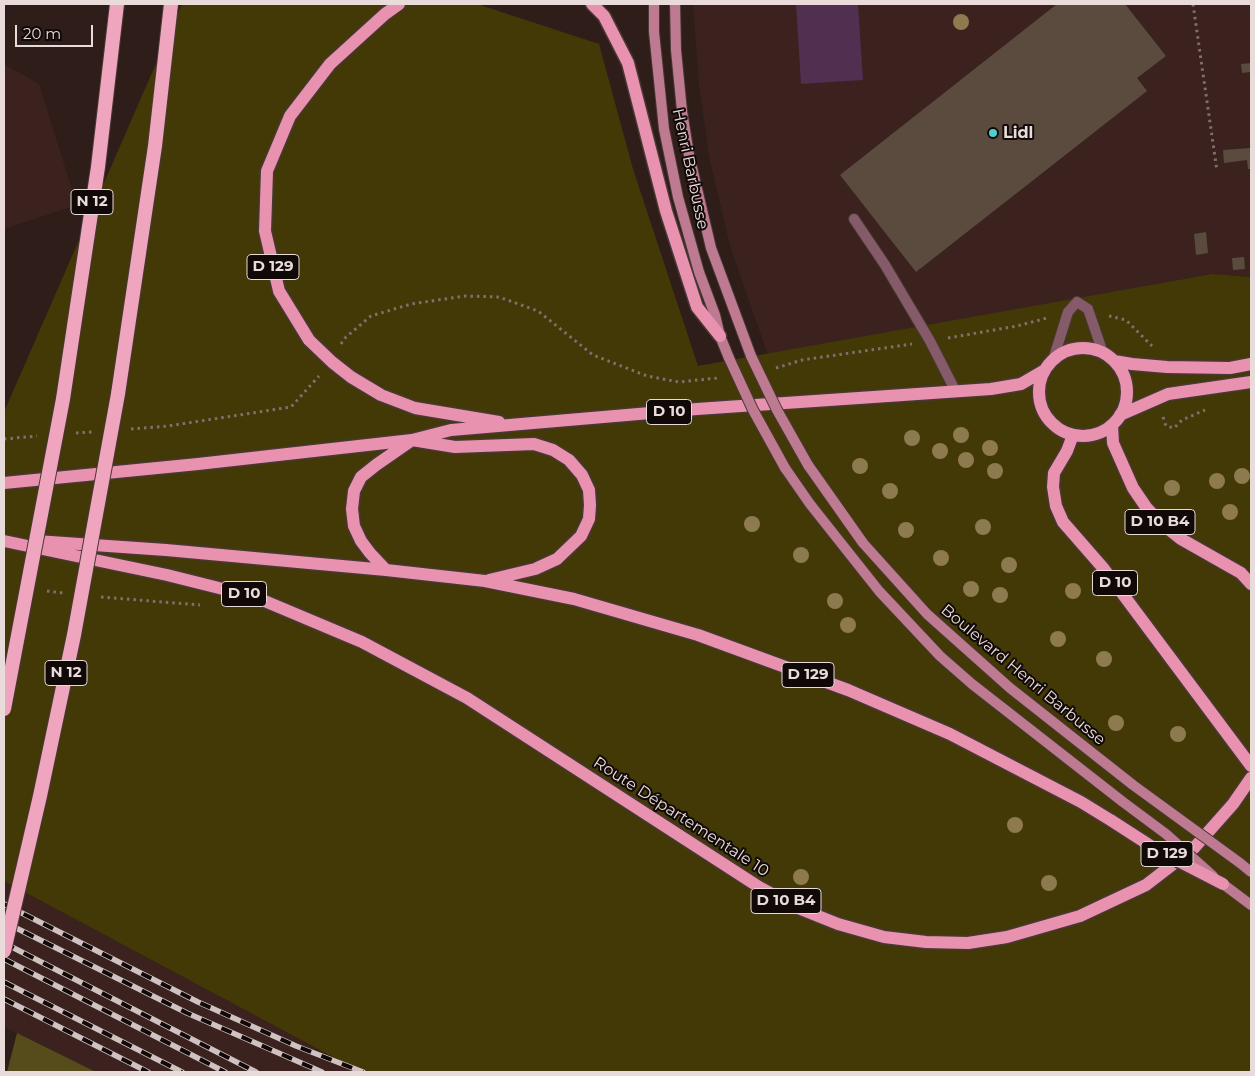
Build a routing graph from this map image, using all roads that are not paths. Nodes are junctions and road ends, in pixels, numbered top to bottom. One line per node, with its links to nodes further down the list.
1 (117, 4): 27 (highway, N 12, bridge)
2 (171, 4): 33 (highway, N 12, bridge)
3 (399, 4): 18 (main road, D 129)
4 (592, 4): 9 (main road, D 129)
5 (654, 4): 9 (main road, Henri Barbusse / D 129)
6 (675, 4): 8 (main road, Henri Barbusse / D 129)
7 (854, 219): 16 (lane)
8 (711, 248): 30 (main road, Boulevard Henri Barbusse / D 129, bridge)
9 (720, 336): 31 (main road, D 129, bridge)
10 (1103, 353): 11 (main road, D 10); 11 (lane); 12 (main road, D 10)
11 (1053, 360): 14 (main road, D 10)
12 (1114, 361): 13 (main road, D 10); 17 (main road, D 10)
13 (1251, 364)
14 (1045, 370): 16 (main road, D 10); 19 (main road, D 10)
15 (1251, 382): 17 (main road)
16 (956, 392): 18 (main road, D 10)
17 (1116, 420): 19 (main road); 25 (main road, D 10 B4)
18 (518, 425): 20 (main road, D 10)
19 (1073, 435): 28 (main road, D 10)
20 (412, 440): 21 (main road, D 10); 23 (main road); 24 (main road, D 129)
21 (4, 483)
22 (4, 540): 23 (main road, D 129); 26 (main road, D 10)
23 (386, 570): 24 (main road, D 129)
24 (485, 581): 31 (main road, D 129, bridge)
25 (1251, 584)
26 (467, 698): 29 (main road, Route Départementale 10 / D 10 B4)
27 (4, 709)
28 (1251, 766)
29 (1251, 778)
30 (1251, 872)
31 (1223, 884): 32 (main road, D 129)
32 (1251, 905)
33 (4, 951)

